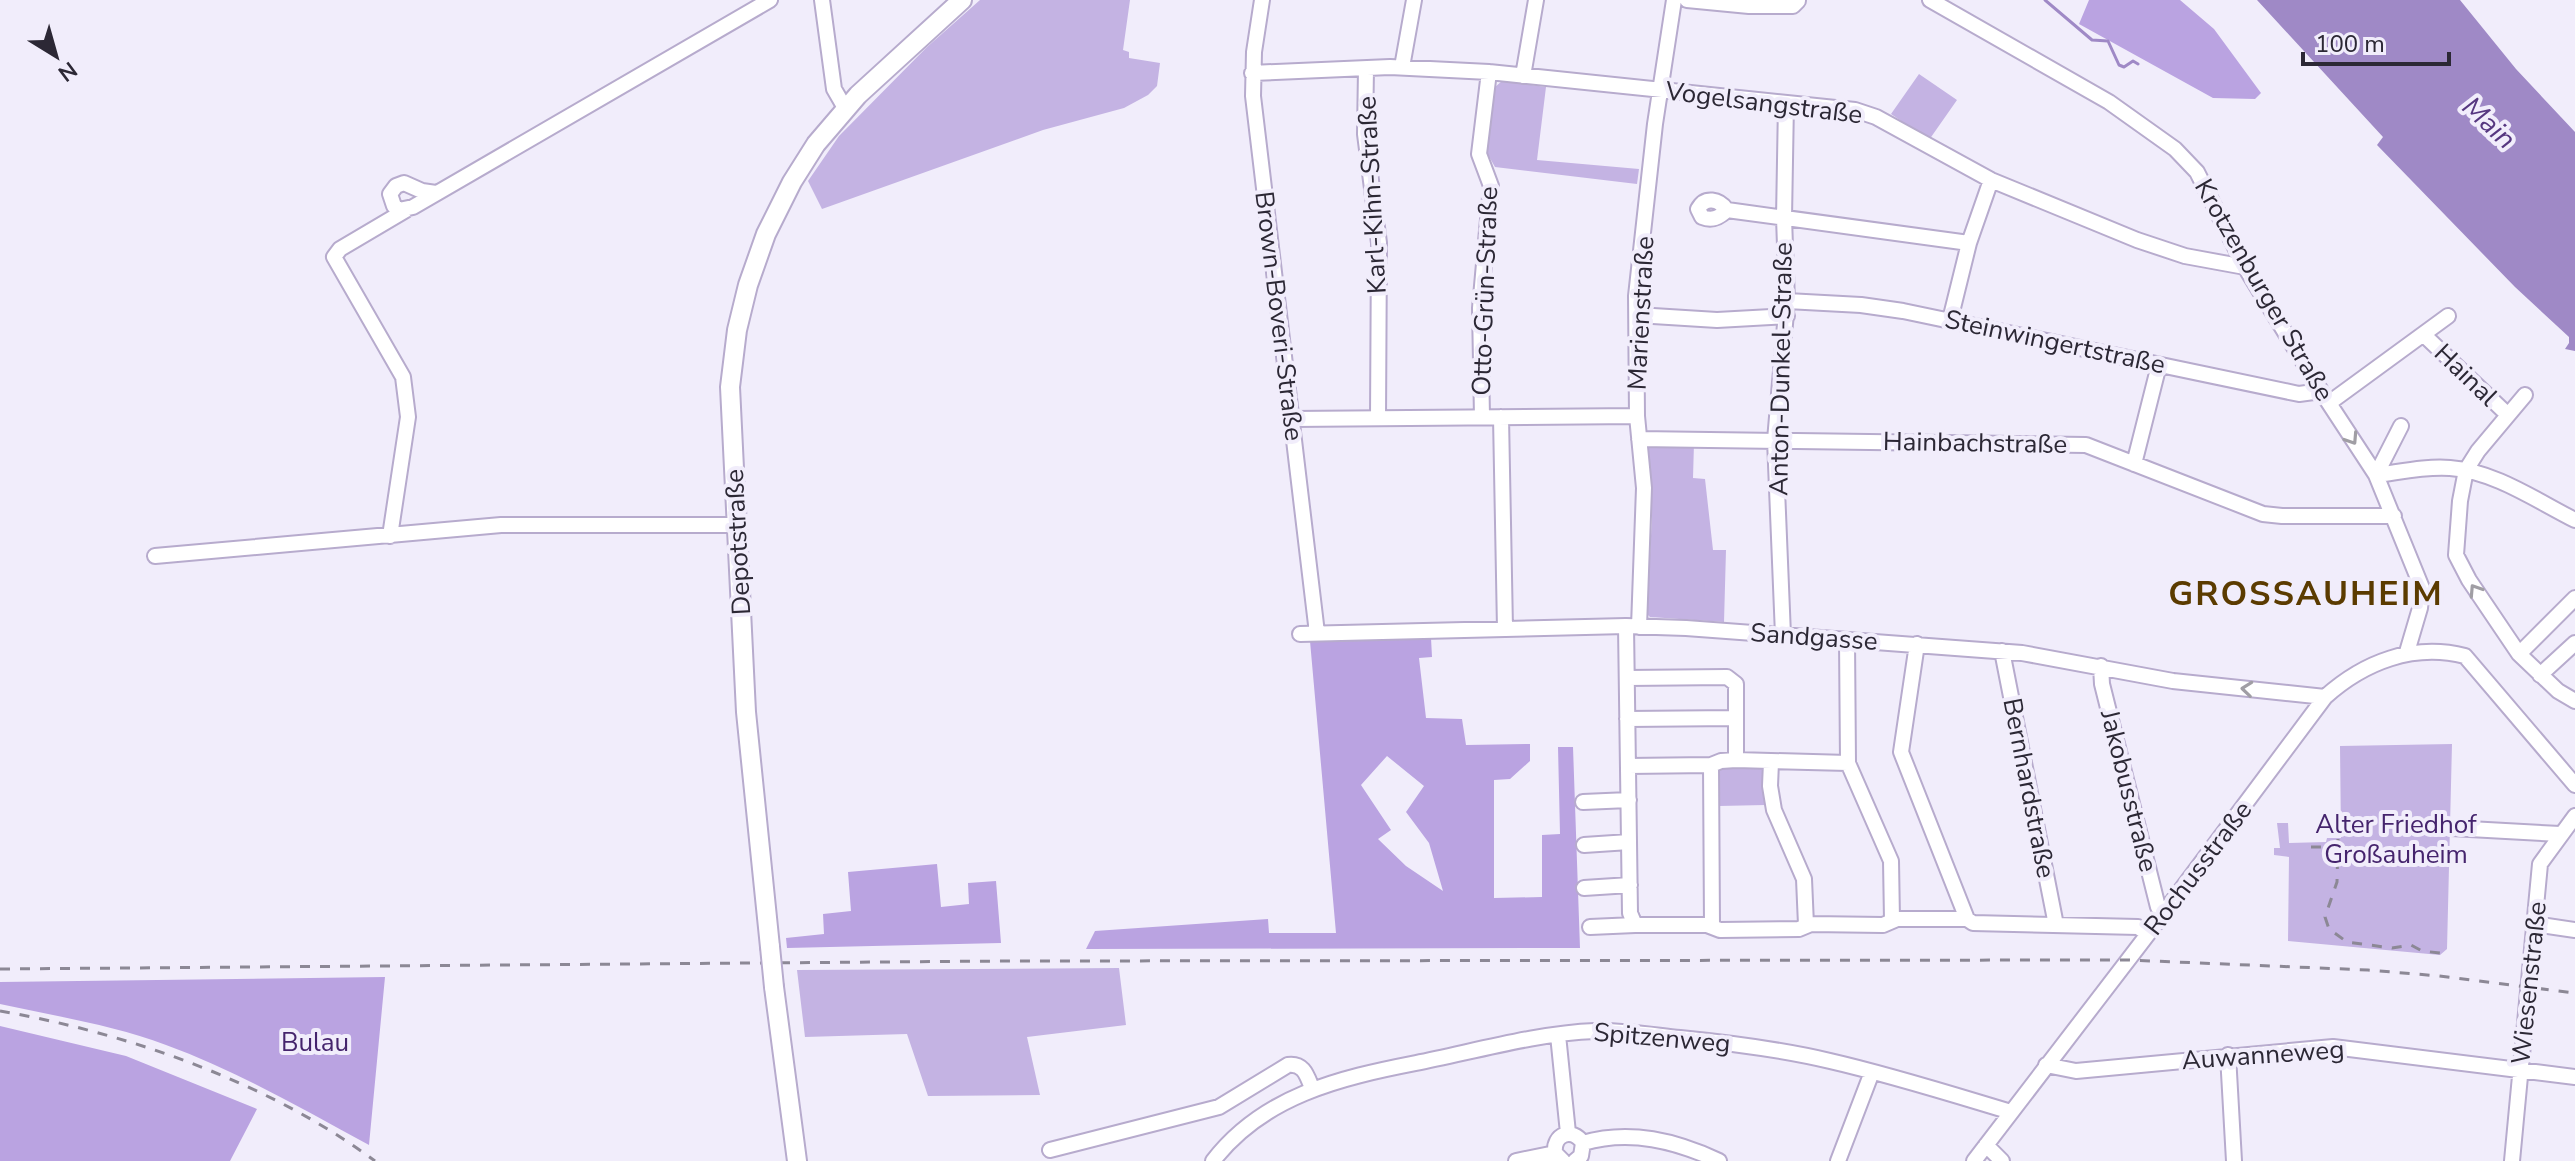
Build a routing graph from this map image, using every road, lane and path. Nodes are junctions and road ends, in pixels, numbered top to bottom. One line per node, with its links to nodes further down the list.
1 (770, 0): 20 (street)
2 (822, 0): 18 (street)
3 (962, 0): 18 (main road, Depotstraße)
4 (1262, 0): 14 (street, Brown-Boveri-Straße)
5 (1414, 0): 11 (street)
6 (1536, 0): 15 (street)
7 (1674, 0): 16 (street, Marienstraße)
8 (1687, 0): 10 (street)
9 (1930, 0): 25 (street, Krotzenburger Straße)
10 (1798, 1)
11 (1402, 67): 12 (street, Vogelsangstraße); 13 (street, Vogelsangstraße)
12 (1366, 69): 14 (street, Vogelsangstraße); 38 (street, Karl-Kihn-Straße)
13 (1489, 72): 15 (street, Vogelsangstraße); 36 (street, Otto-Grün-Straße)
14 (1252, 73): 39 (street, Brown-Boveri-Straße)
15 (1523, 76): 16 (street, Vogelsangstraße)
16 (1660, 90): 17 (street, Vogelsangstraße); 27 (street, Marienstraße)
17 (1786, 103): 19 (street, Vogelsangstraße); 23 (street, Anton-Dunkel-Straße)
18 (845, 108): 48 (main road, Depotstraße)
19 (1991, 180): 24 (street); 25 (street, Vogelsangstraße)
20 (436, 193): 21 (street); 21 (street)
21 (406, 210): 49 (street)
22 (1727, 210): 23 (street)
23 (1784, 218): 24 (street); 26 (street, Anton-Dunkel-Straße)
24 (1969, 243): 29 (street)
25 (2245, 267): 33 (street, Krotzenburger Straße)
26 (1787, 308): 27 (street, Steinwingertstraße); 29 (street, Steinwingertstraße); 42 (street, Anton-Dunkel-Straße)
27 (1637, 315): 35 (street, Marienstraße)
28 (2448, 316): 30 (street, Hainal)
29 (1950, 320): 31 (street, Steinwingertstraße)
30 (2424, 335): 33 (street, Hainal); 34 (street, Hainal)
31 (2159, 365): 33 (street, Steinwingertstraße); 43 (street)
32 (2525, 395): 34 (street)
33 (2325, 397): 45 (street, Krotzenburger Straße, one-way to 45)
34 (2508, 415): 44 (street)
35 (1637, 416): 37 (street); 41 (street, Marienstraße)
36 (1482, 417): 37 (street); 38 (street)
37 (1501, 417): 53 (street)
38 (1378, 418): 39 (street)
39 (1292, 419): 54 (street, Brown-Boveri-Straße)
40 (2401, 426): 45 (street)
41 (1639, 439): 42 (street, Hainbachstraße); 52 (street, Marienstraße)
42 (1775, 440): 43 (street, Hainbachstraße); 56 (street, Anton-Dunkel-Straße)
43 (2134, 464): 46 (street, Hainbachstraße)
44 (2466, 470): 45 (street); 47 (street); 62 (street, one-way to 44)
45 (2376, 475): 46 (street, Krotzenburger Straße)
46 (2394, 516): 61 (street, Krotzenburger Straße)
47 (2575, 520)
48 (738, 525): 49 (street); 108 (main road, Depotstraße, bridge)
49 (390, 536): 50 (street)
50 (155, 556)
51 (2575, 598): 62 (street)
52 (1633, 627): 53 (street, Sandgasse); 56 (street, Sandgasse); 65 (street, Marienstraße)
53 (1505, 629): 54 (street, Sandgasse)
54 (1317, 633): 55 (street, Sandgasse)
55 (1300, 634)
56 (1783, 635): 57 (street, Sandgasse)
57 (1847, 640): 59 (street, Sandgasse); 72 (street)
58 (2575, 643): 64 (street)
59 (1917, 644): 60 (street, Sandgasse); 86 (street)
60 (2002, 651): 63 (street, Sandgasse); 91 (street, Bernhardstraße)
61 (2407, 652): 66 (street, Rochusstraße); 75 (street)
62 (2519, 654): 64 (street)
63 (2101, 666): 66 (street, Sandgasse, one-way to 63); 85 (street, Jakobusstraße)
64 (2540, 675): 67 (street)
65 (1627, 678): 68 (street); 69 (street, Marienstraße)
66 (2325, 697): 85 (street, Rochusstraße)
67 (2575, 701)
68 (1735, 718): 69 (street); 70 (street)
69 (1627, 719): 74 (street, Marienstraße)
70 (1736, 760): 71 (street); 73 (street)
71 (1771, 762): 72 (street); 90 (street)
72 (1848, 763): 87 (street)
73 (1711, 765): 74 (street); 92 (street)
74 (1628, 766): 76 (street, Marienstraße)
75 (2575, 785)
76 (1629, 800): 77 (street); 81 (street, Marienstraße)
77 (1583, 802)
78 (2575, 816): 80 (street, Wiesenstraße)
79 (2451, 828): 80 (street)
80 (2560, 834): 88 (street, Wiesenstraße)
81 (1629, 842): 82 (street); 83 (street, Marienstraße)
82 (1584, 845)
83 (1630, 885): 84 (street); 89 (street, Marienstraße)
84 (1584, 888)
85 (2165, 912): 95 (street, Rochusstraße)
86 (1967, 919): 87 (street); 91 (street)
87 (1892, 920): 90 (street)
88 (2534, 924): 94 (street); 99 (street, Wiesenstraße)
89 (1635, 925): 92 (street); 93 (street)
90 (1806, 925): 92 (street)
91 (2056, 925): 95 (street)
92 (1712, 926)
93 (1590, 927)
94 (2575, 930)
95 (2148, 934): 98 (street, Rochusstraße)
96 (1558, 1035): 100 (street, Spitzenweg); 102 (street, Spitzenweg); 104 (street)
97 (2228, 1055): 98 (street, Auwanneweg); 99 (street, Auwanneweg); 119 (street)
98 (2046, 1065): 103 (street, Rochusstraße)
99 (2520, 1069): 101 (street, Auwanneweg); 120 (street, Wiesenstraße)
100 (1872, 1072): 103 (street, Spitzenweg); 116 (street)
101 (2575, 1077)
102 (1312, 1088): 107 (street); 112 (street, Spitzenweg)
103 (2011, 1112): 106 (street, Rochusstraße)
104 (1568, 1133): 105 (street); 110 (street)
105 (1583, 1143): 109 (street); 114 (street)
106 (1986, 1145): 117 (street, Rochusstraße); 118 (street)
107 (1050, 1150)
108 (796, 1153): 111 (main road)
109 (1693, 1155): 115 (street)
110 (1559, 1157): 113 (street)
111 (811, 1161)
112 (1213, 1161)
113 (1516, 1161)
114 (1575, 1161)
115 (1719, 1161)
116 (1838, 1161)
117 (1974, 1161)
118 (2002, 1161)
119 (2234, 1161)
120 (2512, 1161)

